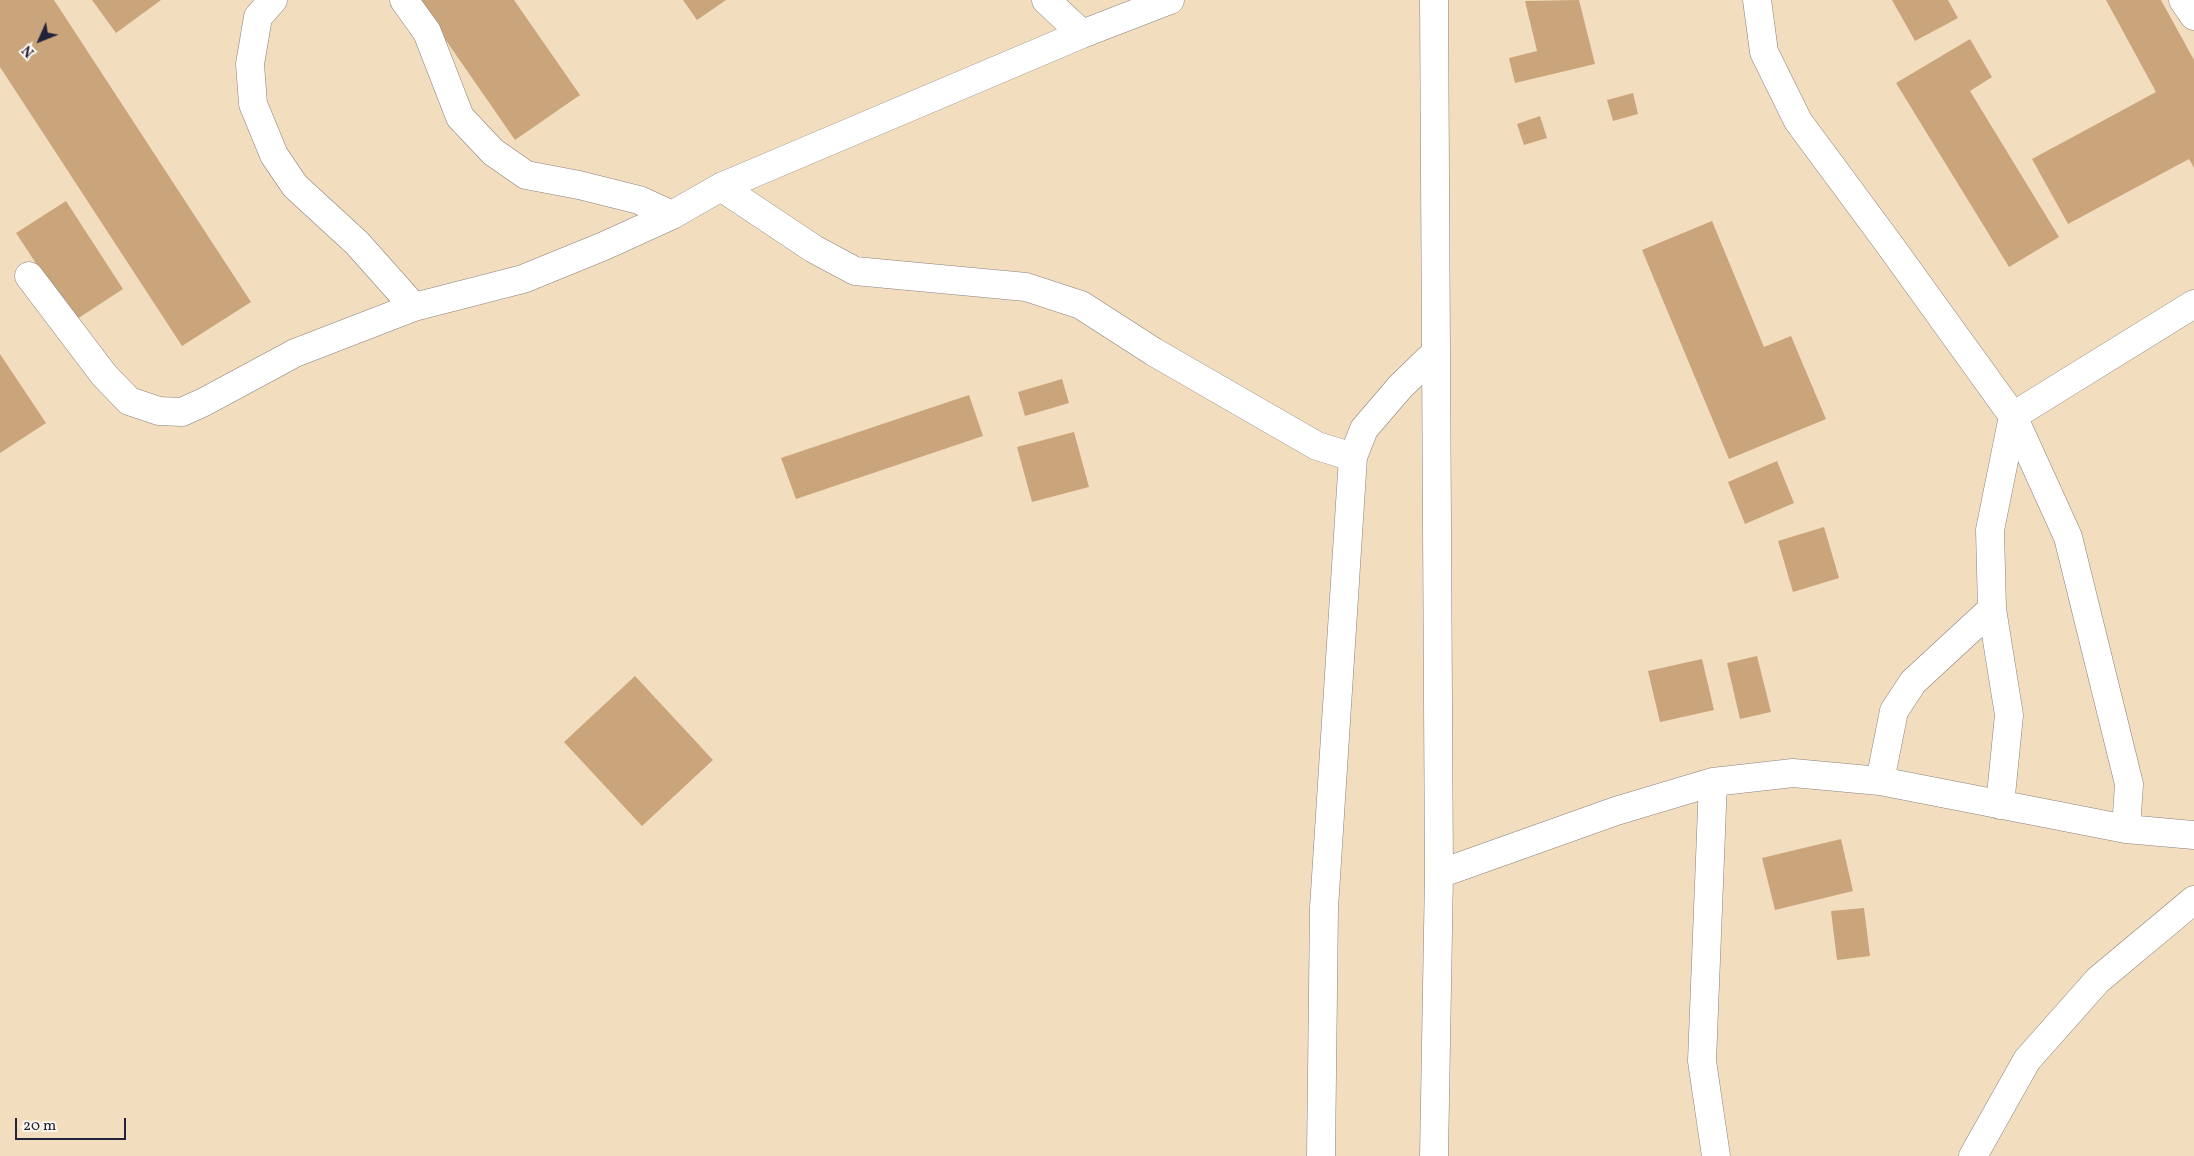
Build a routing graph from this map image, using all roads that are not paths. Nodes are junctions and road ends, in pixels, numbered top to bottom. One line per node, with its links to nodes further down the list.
1 (273, 0): 14 (street)
2 (404, 0): 11 (street)
3 (1046, 0): 9 (street)
4 (1170, 0): 9 (street)
5 (1434, 0): 15 (street)
6 (1758, 0): 16 (street)
7 (2183, 0): 8 (street)
8 (2194, 16)
9 (1082, 34): 10 (street)
10 (721, 188): 11 (street); 17 (street)
11 (672, 215): 14 (street)
12 (29, 276): 14 (street)
13 (2194, 304): 16 (street)
14 (414, 307)
15 (1436, 352): 17 (street); 24 (street)
16 (2013, 416): 18 (street); 22 (street)
17 (1353, 457): 26 (street)
18 (1992, 609): 19 (street); 21 (street)
19 (1880, 781): 20 (street); 21 (street)
20 (1714, 782): 24 (street); 28 (street)
21 (2000, 805): 22 (street)
22 (2126, 829): 23 (street)
23 (2194, 835)
24 (1438, 874): 27 (street)
25 (2194, 900): 29 (street)
26 (1321, 1156)
27 (1434, 1156)
28 (1716, 1156)
29 (1973, 1156)

